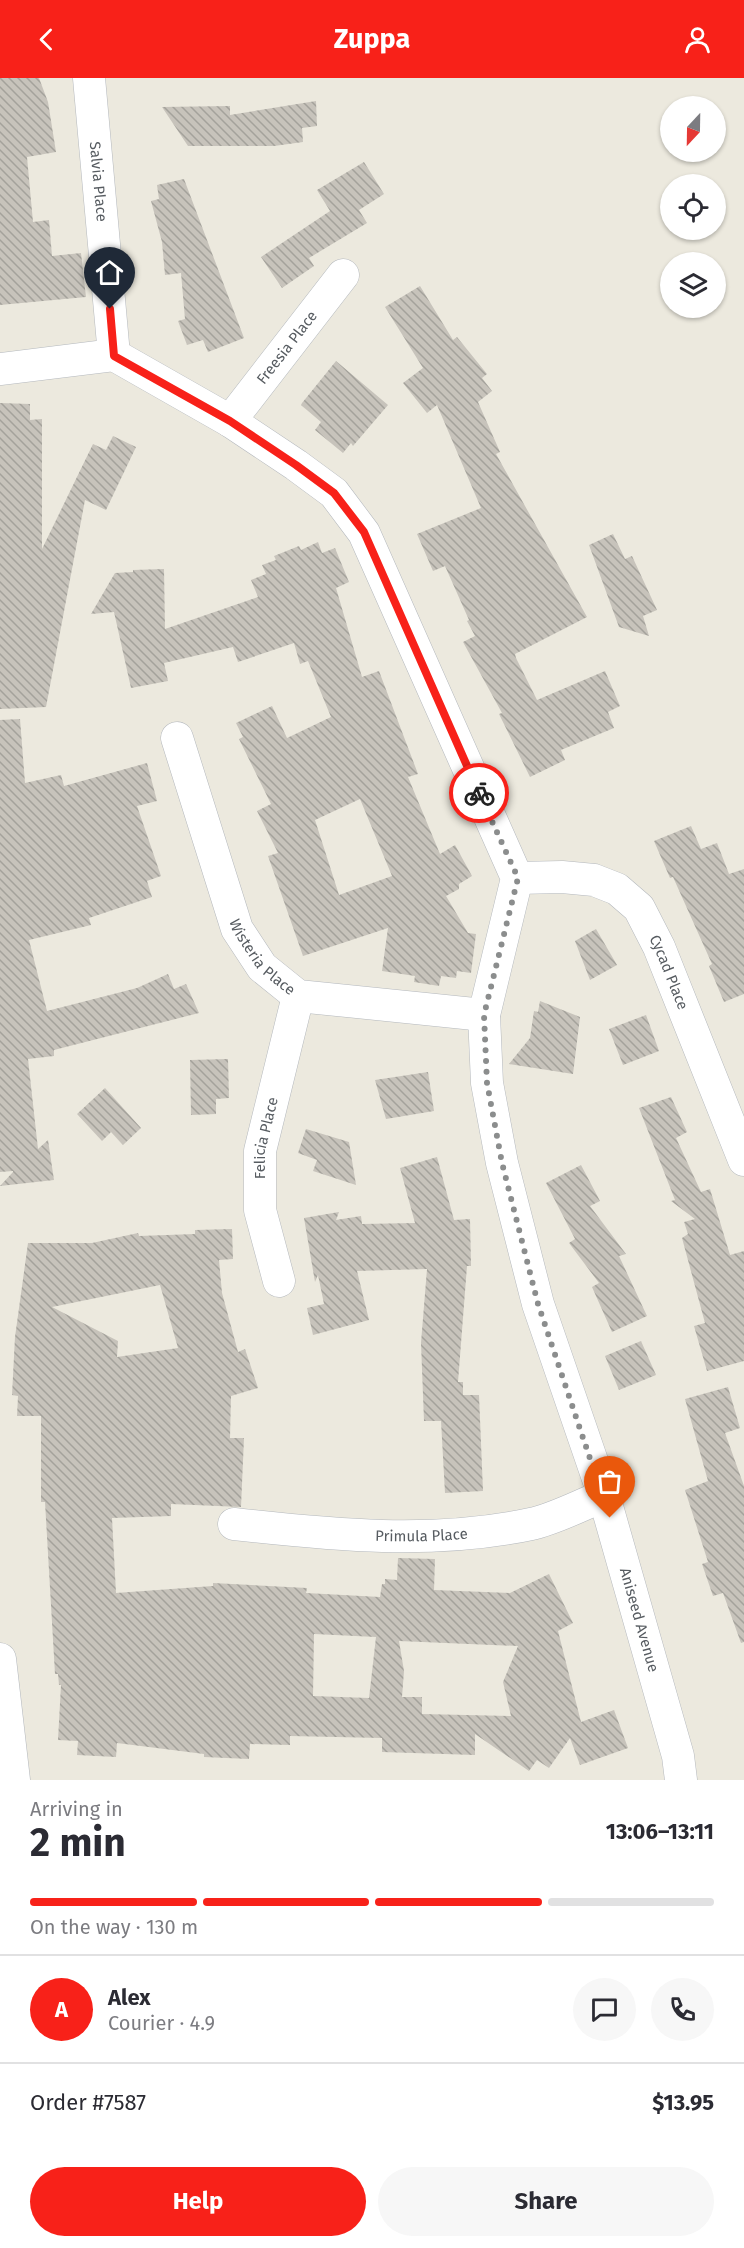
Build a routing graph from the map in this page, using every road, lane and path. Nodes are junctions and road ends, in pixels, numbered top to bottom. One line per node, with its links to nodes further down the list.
1 (89, 78): 3 (street, Salvia Place)
2 (343, 274): 5 (street, Freesia Place)
3 (114, 356): 4 (street); 5 (street)
4 (0, 369)
5 (230, 421): 7 (street)
6 (177, 738): 8 (street, Wisteria Place)
7 (518, 878): 9 (street, Aniseed Avenue); 10 (street, Cycad Place)
8 (298, 996): 9 (street, Wisteria Place); 11 (street, Felicia Place)
9 (484, 1015): 12 (street, Aniseed Avenue)
10 (744, 1160)
11 (279, 1281)
12 (604, 1496): 13 (street, Primula Place); 16 (street, Aniseed Avenue)
13 (234, 1524)
14 (0, 1659): 15 (street)
15 (14, 1780)
16 (681, 1780)

